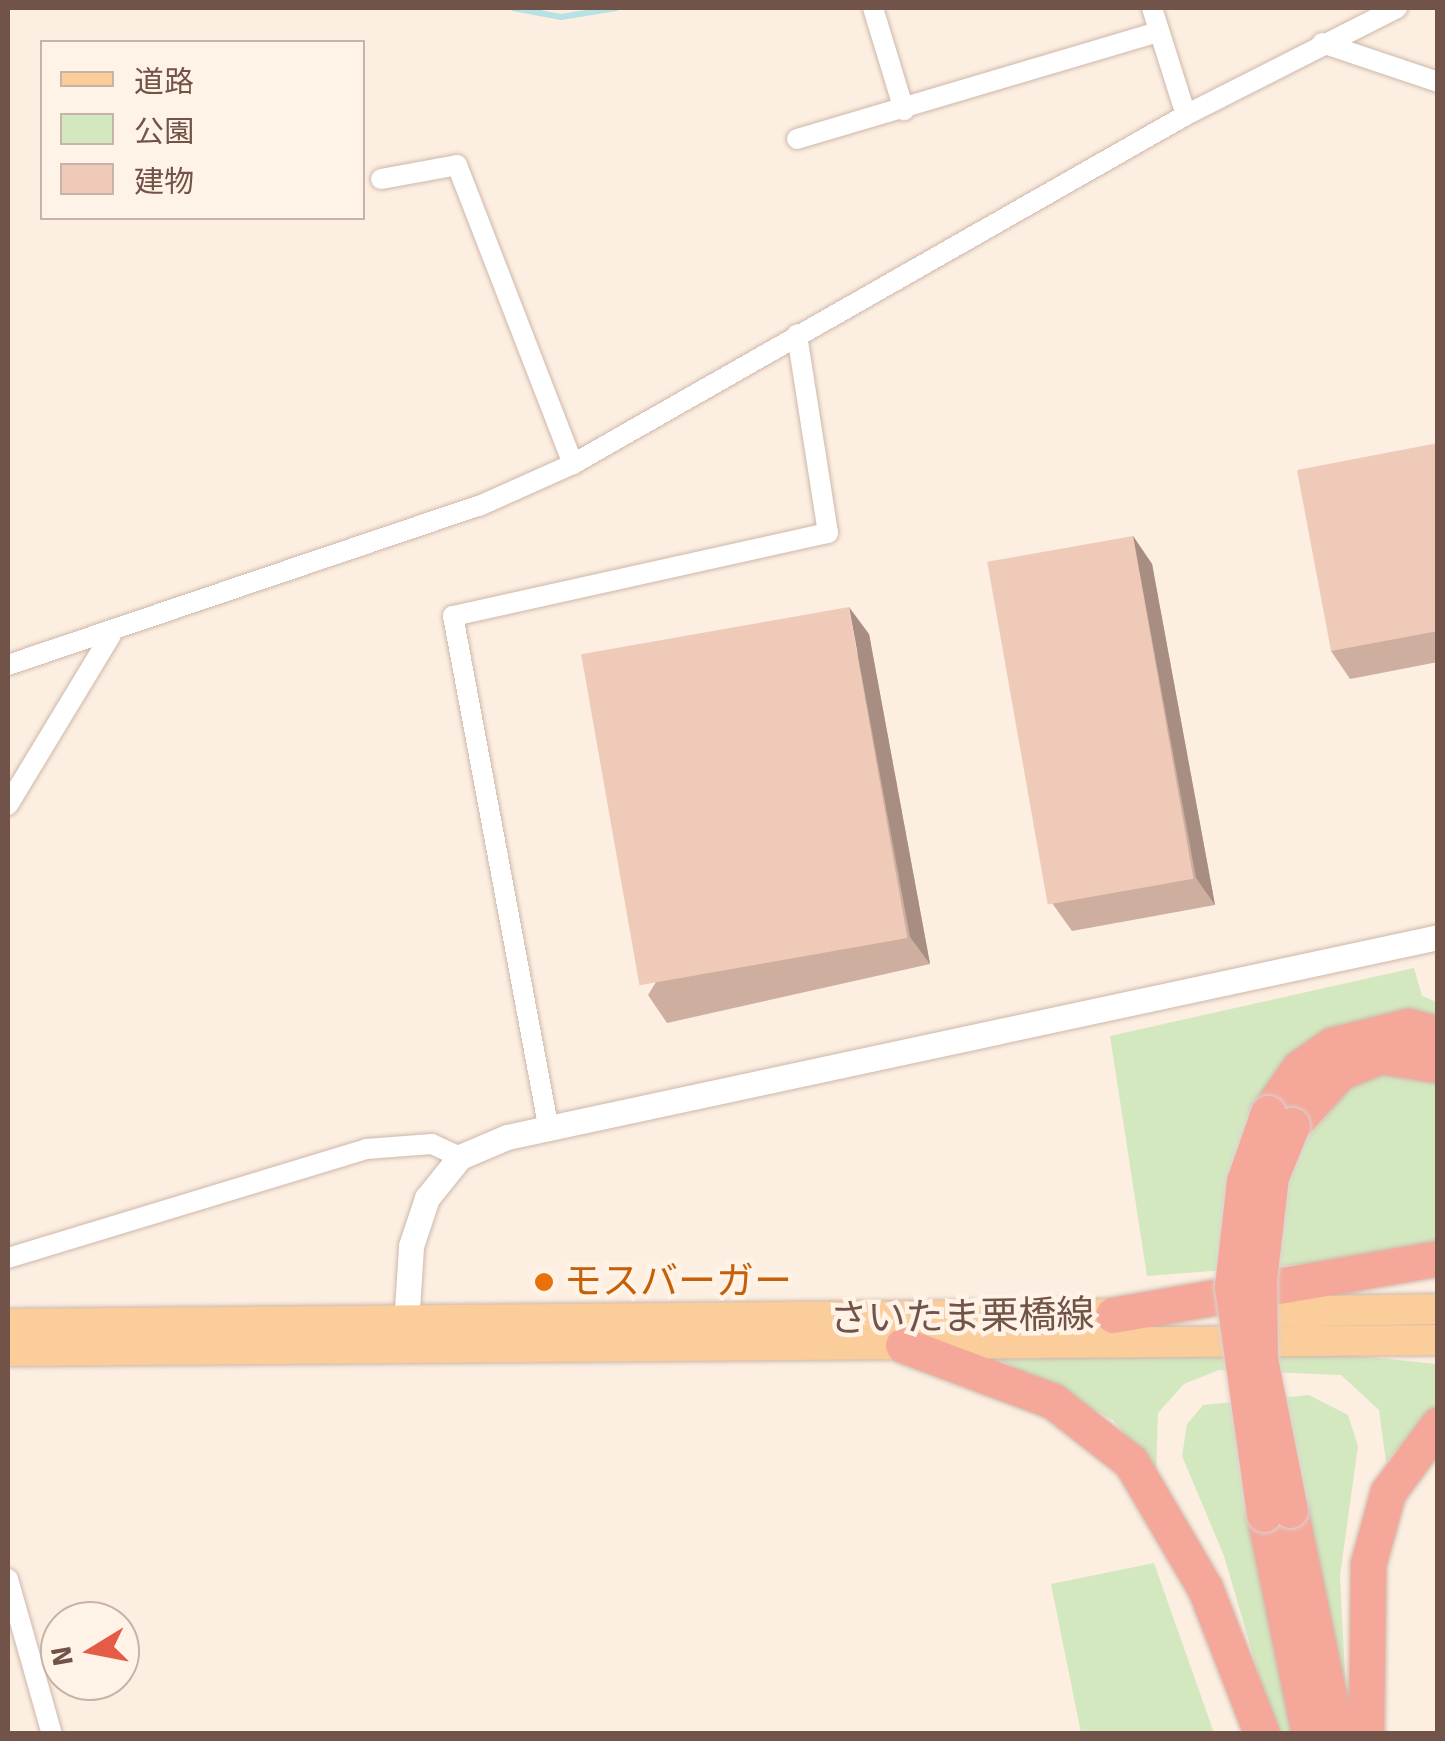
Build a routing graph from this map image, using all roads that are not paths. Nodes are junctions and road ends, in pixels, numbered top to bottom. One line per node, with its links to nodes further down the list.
1 (873, 8): 7 (street)
2 (1152, 8): 4 (street)
3 (1397, 8): 5 (street)
4 (1159, 32): 7 (street); 8 (street)
5 (1322, 43): 6 (street); 8 (street)
6 (1438, 82)
7 (904, 110): 9 (street)
8 (1186, 115): 11 (street)
9 (796, 139)
10 (381, 178): 12 (street)
11 (797, 334): 12 (street); 20 (street)
12 (572, 464): 13 (street)
13 (111, 635): 14 (street); 15 (street)
14 (8, 665)
15 (8, 804)
16 (1438, 937): 20 (street)
17 (1438, 1034): 19 (highway)
18 (1438, 1064): 19 (highway)
19 (1280, 1119): 33 (highway, bridge)
20 (548, 1126): 21 (street)
21 (460, 1157): 22 (street); 26 (street)
22 (8, 1258)
23 (1438, 1258): 25 (highway)
24 (1438, 1309): 25 (main road, さいたま栗橋線)
25 (1113, 1315): 26 (main road, さいたま栗橋線)
26 (405, 1318): 27 (main road, さいたま栗橋線); 31 (street)
27 (8, 1324)
28 (1438, 1340): 29 (main road, さいたま栗橋線)
29 (903, 1345): 31 (main road, さいたま栗橋線); 36 (highway)
30 (8, 1351): 31 (main road, さいたま栗橋線)
31 (405, 1354)
32 (1438, 1424): 39 (highway)
33 (1277, 1512): 37 (highway); 38 (highway)
34 (8, 1579): 35 (street)
35 (52, 1734)
36 (1262, 1734)
37 (1309, 1734)
38 (1337, 1734)
39 (1366, 1734)

